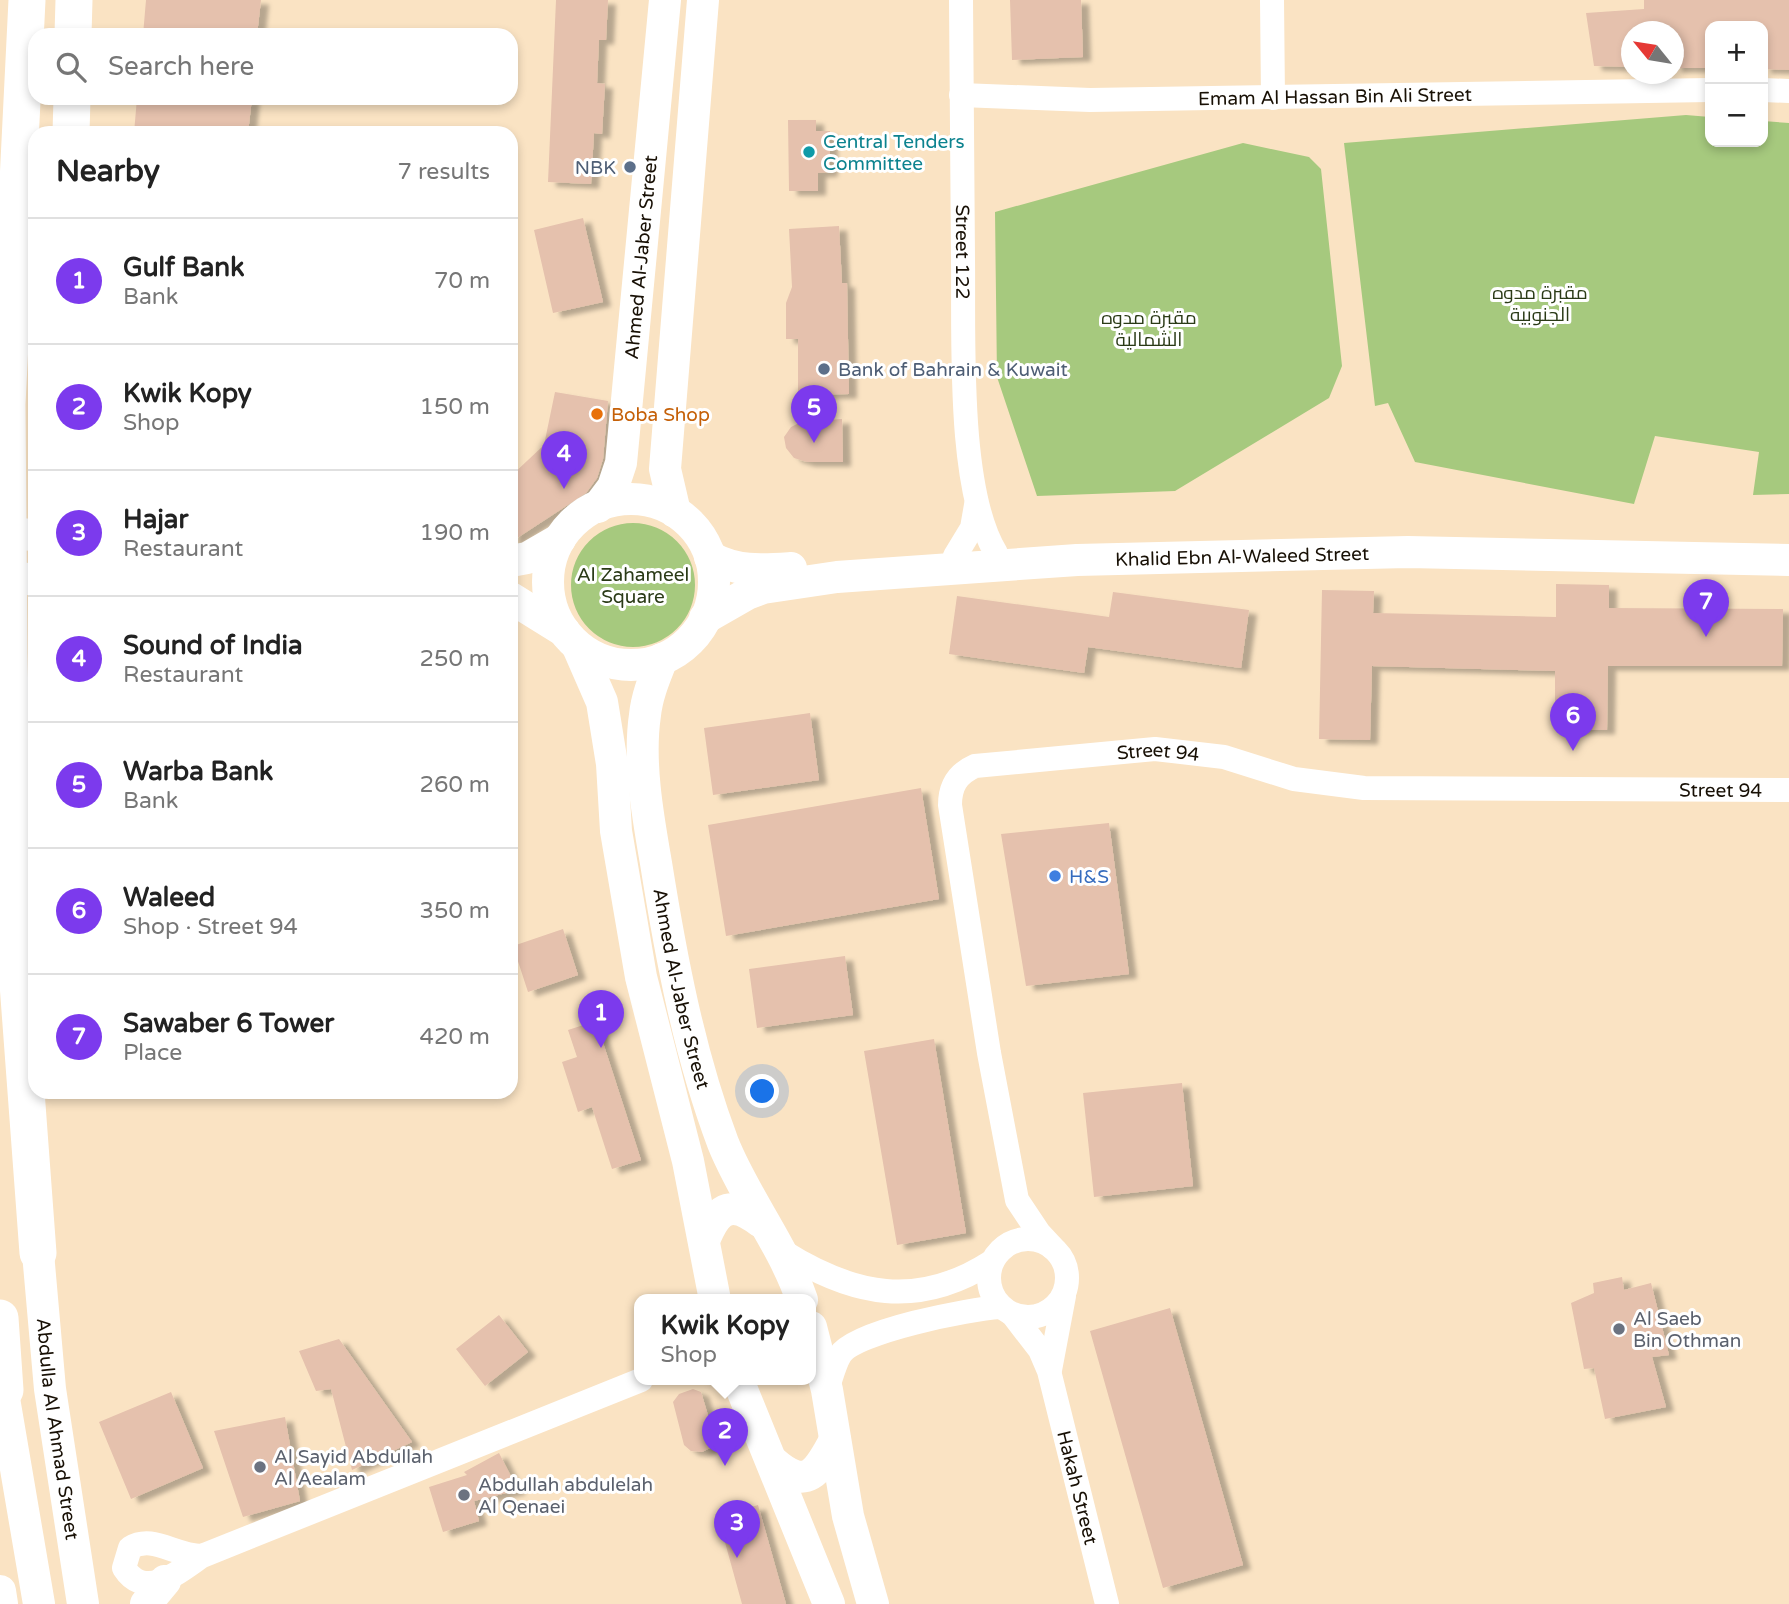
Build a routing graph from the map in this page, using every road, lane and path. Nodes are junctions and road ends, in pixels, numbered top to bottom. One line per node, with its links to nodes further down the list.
1 (26, 0): 37 (highway)
2 (74, 0): 7 (highway)
3 (665, 0): 15 (main road, Ahmed Al-Jaber Street)
4 (703, 0): 16 (main road, Ahmed Al-Jaber Street)
5 (961, 0): 11 (street, Street 122)
6 (1272, 0): 12 (street)
7 (73, 28)
8 (1705, 90): 12 (street, Emam Al Hassan Bin Ali Street)
9 (1768, 90): 10 (street)
10 (1789, 91)
11 (961, 95): 12 (street, Emam Al Hassan Bin Ali Street); 17 (street, Street 122)
12 (1273, 97)
13 (72, 105): 14 (highway)
14 (71, 126)
15 (624, 429): 16 (main road); 18 (main road, Ahmed Al-Jaber Street)
16 (667, 450): 19 (main road, Ahmed Al-Jaber Street)
17 (976, 504): 22 (street, Street 122); 23 (street, Street 122)
18 (598, 507): 19 (main road); 20 (main road)
19 (674, 512): 24 (main road)
20 (560, 539): 25 (main road); 29 (main road)
21 (1789, 541): 22 (main road, Khalid Ebn Al-Waleed Street)
22 (996, 553): 23 (main road, Khalid Ebn Al-Waleed Street)
23 (955, 556): 24 (main road, Khalid Ebn Al-Waleed Street)
24 (710, 557): 28 (main road)
25 (518, 560)
26 (1789, 560): 28 (main road, Khalid Ebn Al-Waleed Street)
27 (518, 603): 29 (main road)
28 (705, 618): 30 (main road)
29 (571, 639): 30 (main road); 32 (main road, Ahmed Al-Jaber Street)
30 (662, 659): 31 (main road, Ahmed Al-Jaber Street)
31 (645, 756): 32 (main road); 36 (main road, Ahmed Al-Jaber Street)
32 (612, 764): 38 (main road, Ahmed Al-Jaber Street)
33 (1789, 790): 35 (street, Street 94)
34 (49, 1099): 37 (highway)
35 (1017, 1200): 39 (street, Street 94); 41 (street, Street 94)
36 (761, 1222): 38 (main road); 40 (main road, Ahmed Al-Jaber Street)
37 (38, 1237): 60 (main road, Abdulla Al Ahmad Street)
38 (705, 1238): 43 (main road, Ahmed Al-Jaber Street)
39 (1052, 1247): 41 (street); 42 (street)
40 (782, 1251): 41 (street); 44 (main road, Ahmed Al-Jaber Street)
41 (994, 1258): 45 (street)
42 (1065, 1291): 45 (street); 48 (street, Hakah Street)
43 (714, 1294)
44 (800, 1294)
45 (1006, 1311): 48 (street, Hakah Street); 52 (street)
46 (0, 1318): 49 (highway)
47 (816, 1347): 52 (main road)
48 (1049, 1371): 63 (street, Hakah Street)
49 (2, 1383): 59 (main road)
50 (634, 1383): 55 (street)
51 (740, 1385): 54 (main road)
52 (827, 1390): 53 (main road)
53 (835, 1440): 54 (main road); 62 (main road)
54 (773, 1462): 61 (main road)
55 (202, 1556): 57 (street); 57 (street)
56 (0, 1591): 58 (main road)
57 (155, 1592)
58 (2, 1604)
59 (39, 1604)
60 (83, 1604)
61 (829, 1604)
62 (873, 1604)
63 (1107, 1604)

